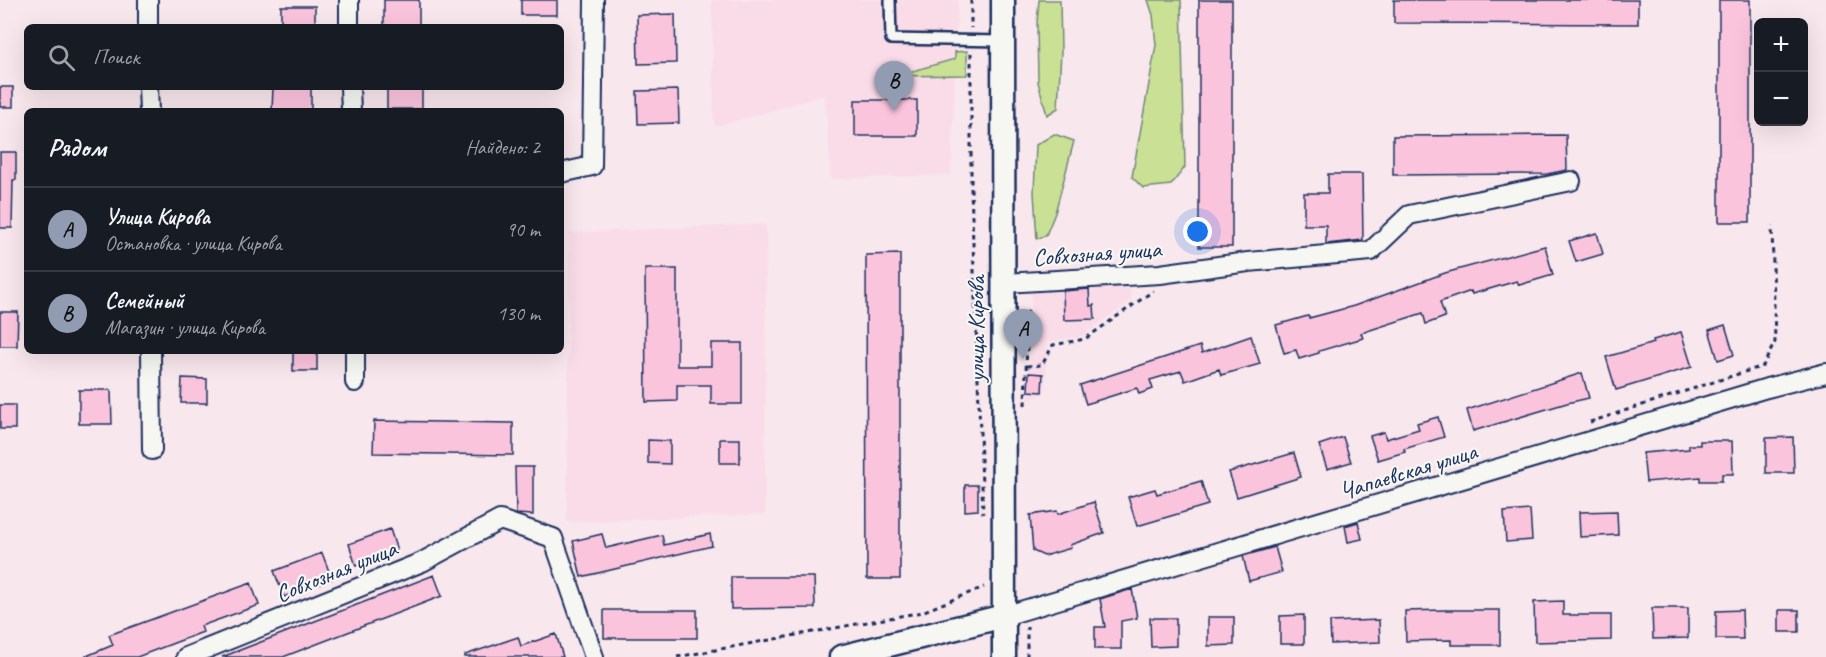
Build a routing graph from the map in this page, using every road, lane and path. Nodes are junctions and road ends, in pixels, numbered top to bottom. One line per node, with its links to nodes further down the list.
1 (147, 0): 7 (street)
2 (349, 0): 8 (street)
3 (594, 0): 15 (street)
4 (890, 0): 9 (lane)
5 (971, 0): 9 (path)
6 (1003, 0): 10 (street, улица Кирова)
7 (148, 24)
8 (349, 24)
9 (971, 41): 10 (lane); 27 (path)
10 (1002, 41): 19 (street, улица Кирова)
11 (148, 90): 13 (street)
12 (350, 90): 14 (street)
13 (149, 108)
14 (351, 108)
15 (564, 172)
16 (1571, 182): 18 (street, Совхозная улица)
17 (1772, 225): 25 (path)
18 (1178, 272): 19 (street, Совхозная улица); 22 (path)
19 (1003, 283): 29 (street, улица Кирова)
20 (151, 354): 26 (street)
21 (355, 354): 24 (street)
22 (1027, 366)
23 (1826, 373): 29 (street, Чапаевская улица)
24 (355, 382)
25 (1584, 425)
26 (152, 450)
27 (983, 517)
28 (984, 595): 32 (path)
29 (1004, 616): 33 (street); 34 (street, улица Кирова)
30 (186, 657): 31 (street, Совхозная улица)
31 (594, 657)
32 (677, 657)
33 (841, 657)
34 (1004, 657)

